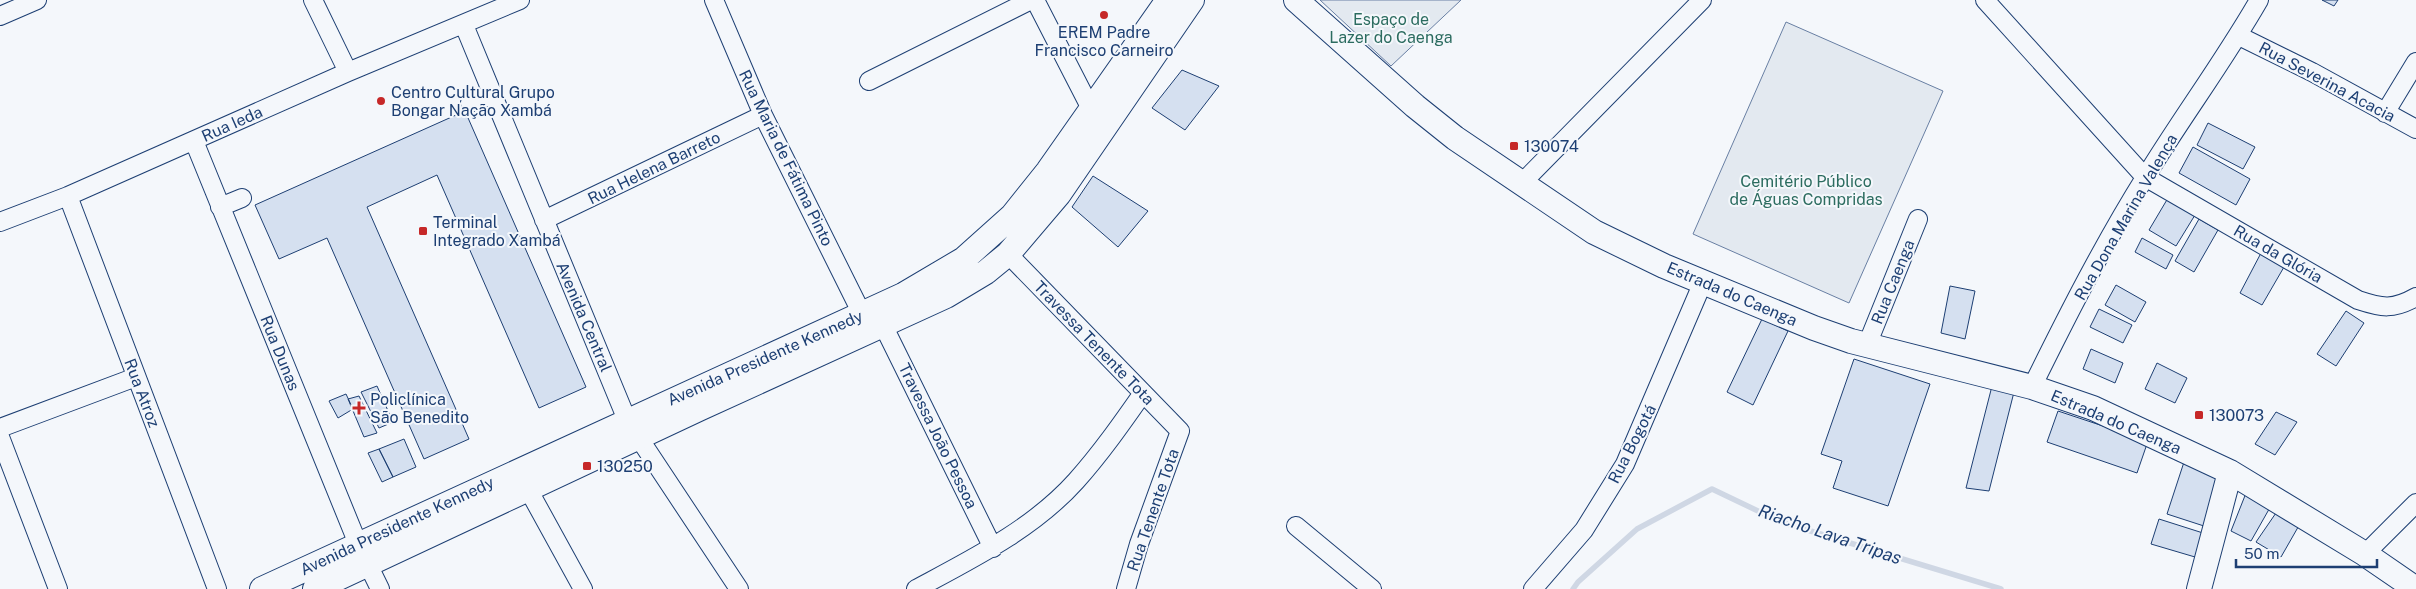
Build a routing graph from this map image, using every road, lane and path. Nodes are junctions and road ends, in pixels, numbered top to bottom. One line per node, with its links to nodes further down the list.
1 (37, 0): 13 (street)
2 (313, 0): 18 (street)
3 (520, 0): 15 (street, Rua Ieda)
4 (714, 0): 24 (street, Rua Maria de Fátima Pinto)
5 (1033, 0): 19 (street); 22 (street)
6 (1168, 0): 22 (main road, Avenida Presidente Kennedy)
7 (1192, 0): 35 (main road, Avenida Presidente Kennedy)
8 (1296, 0): 28 (main road, Estrada do Caenga)
9 (1688, 0): 14 (street)
10 (1702, 0): 14 (street)
11 (1984, 0): 27 (street, Rua da Glória)
12 (2259, 0): 16 (street, Rua Dona Marina Valença)
13 (0, 16)
14 (1682, 19): 28 (street)
15 (464, 25): 18 (street, Rua Ieda); 20 (street, Avenida Central)
16 (2239, 36): 23 (street, Rua Severina Acacia); 27 (street, Rua Dona Marina Valença)
17 (2416, 62): 23 (street)
18 (348, 72): 26 (street, Rua Ieda)
19 (869, 81)
20 (494, 94): 21 (street); 33 (street, Avenida Central)
21 (470, 103)
22 (1091, 110): 38 (main road, Avenida Presidente Kennedy)
23 (2386, 113): 25 (street, Rua Severina Acacia)
24 (763, 115): 33 (street, Rua Helena Barreto); 38 (street, Rua Maria de Fátima Pinto)
25 (2416, 129)
26 (194, 141): 29 (street, Rua Ieda); 31 (street, Rua Dunas)
27 (2145, 177): 37 (street, Rua da Glória); 42 (street, Rua Dona Marina Valença)
28 (1522, 184): 36 (main road, Estrada do Caenga)
29 (68, 196): 34 (street, Rua Ieda); 41 (street, Rua Atroz)
30 (242, 198): 31 (street)
31 (220, 207): 52 (street, Rua Dunas)
32 (1918, 219): 40 (street, Rua Caenga)
33 (544, 220): 45 (street, Avenida Central)
34 (0, 222)
35 (1008, 254): 39 (main road, Avenida Presidente Kennedy); 43 (street, Travessa Tenente Tota)
36 (1703, 282): 40 (main road, Estrada do Caenga); 66 (street, Rua Bogotá)
37 (2416, 297)
38 (862, 314): 45 (main road, Avenida Presidente Kennedy)
39 (883, 325): 45 (main road, Avenida Presidente Kennedy); 53 (street, Travessa João Pessoa)
40 (1867, 345): 42 (main road, Estrada do Caenga)
41 (136, 377): 44 (street); 57 (street, Rua Atroz)
42 (2032, 387): 48 (main road, Estrada do Caenga)
43 (1143, 392): 46 (street, Travessa Tenente Tota); 53 (street)
44 (0, 428)
45 (634, 429): 49 (main road, Avenida Presidente Kennedy); 52 (main road, Avenida Presidente Kennedy); 62 (street, Avenida Central)
46 (1180, 431): 64 (street, Rua Tenente Tota)
47 (0, 437): 56 (street)
48 (2230, 472): 54 (main road, Estrada do Caenga); 67 (main road)
49 (528, 489): 55 (main road, Avenida Presidente Kennedy); 61 (street)
50 (2416, 503): 54 (street)
51 (1296, 526): 65 (street)
52 (358, 544): 55 (street, Rua Dunas); 58 (main road, Avenida Presidente Kennedy)
53 (993, 548): 63 (street)
54 (2365, 554): 68 (main road, Estrada do Caenga)
55 (368, 564): 59 (main road, Avenida Presidente Kennedy); 60 (street, Rua Dunas)
56 (58, 589)
57 (217, 589)
58 (262, 589)
59 (315, 589)
60 (380, 589)
61 (583, 589)
62 (739, 589)
63 (916, 589)
64 (1126, 589)
65 (1372, 589)
66 (1533, 589)
67 (2199, 589)
68 (2416, 589)

